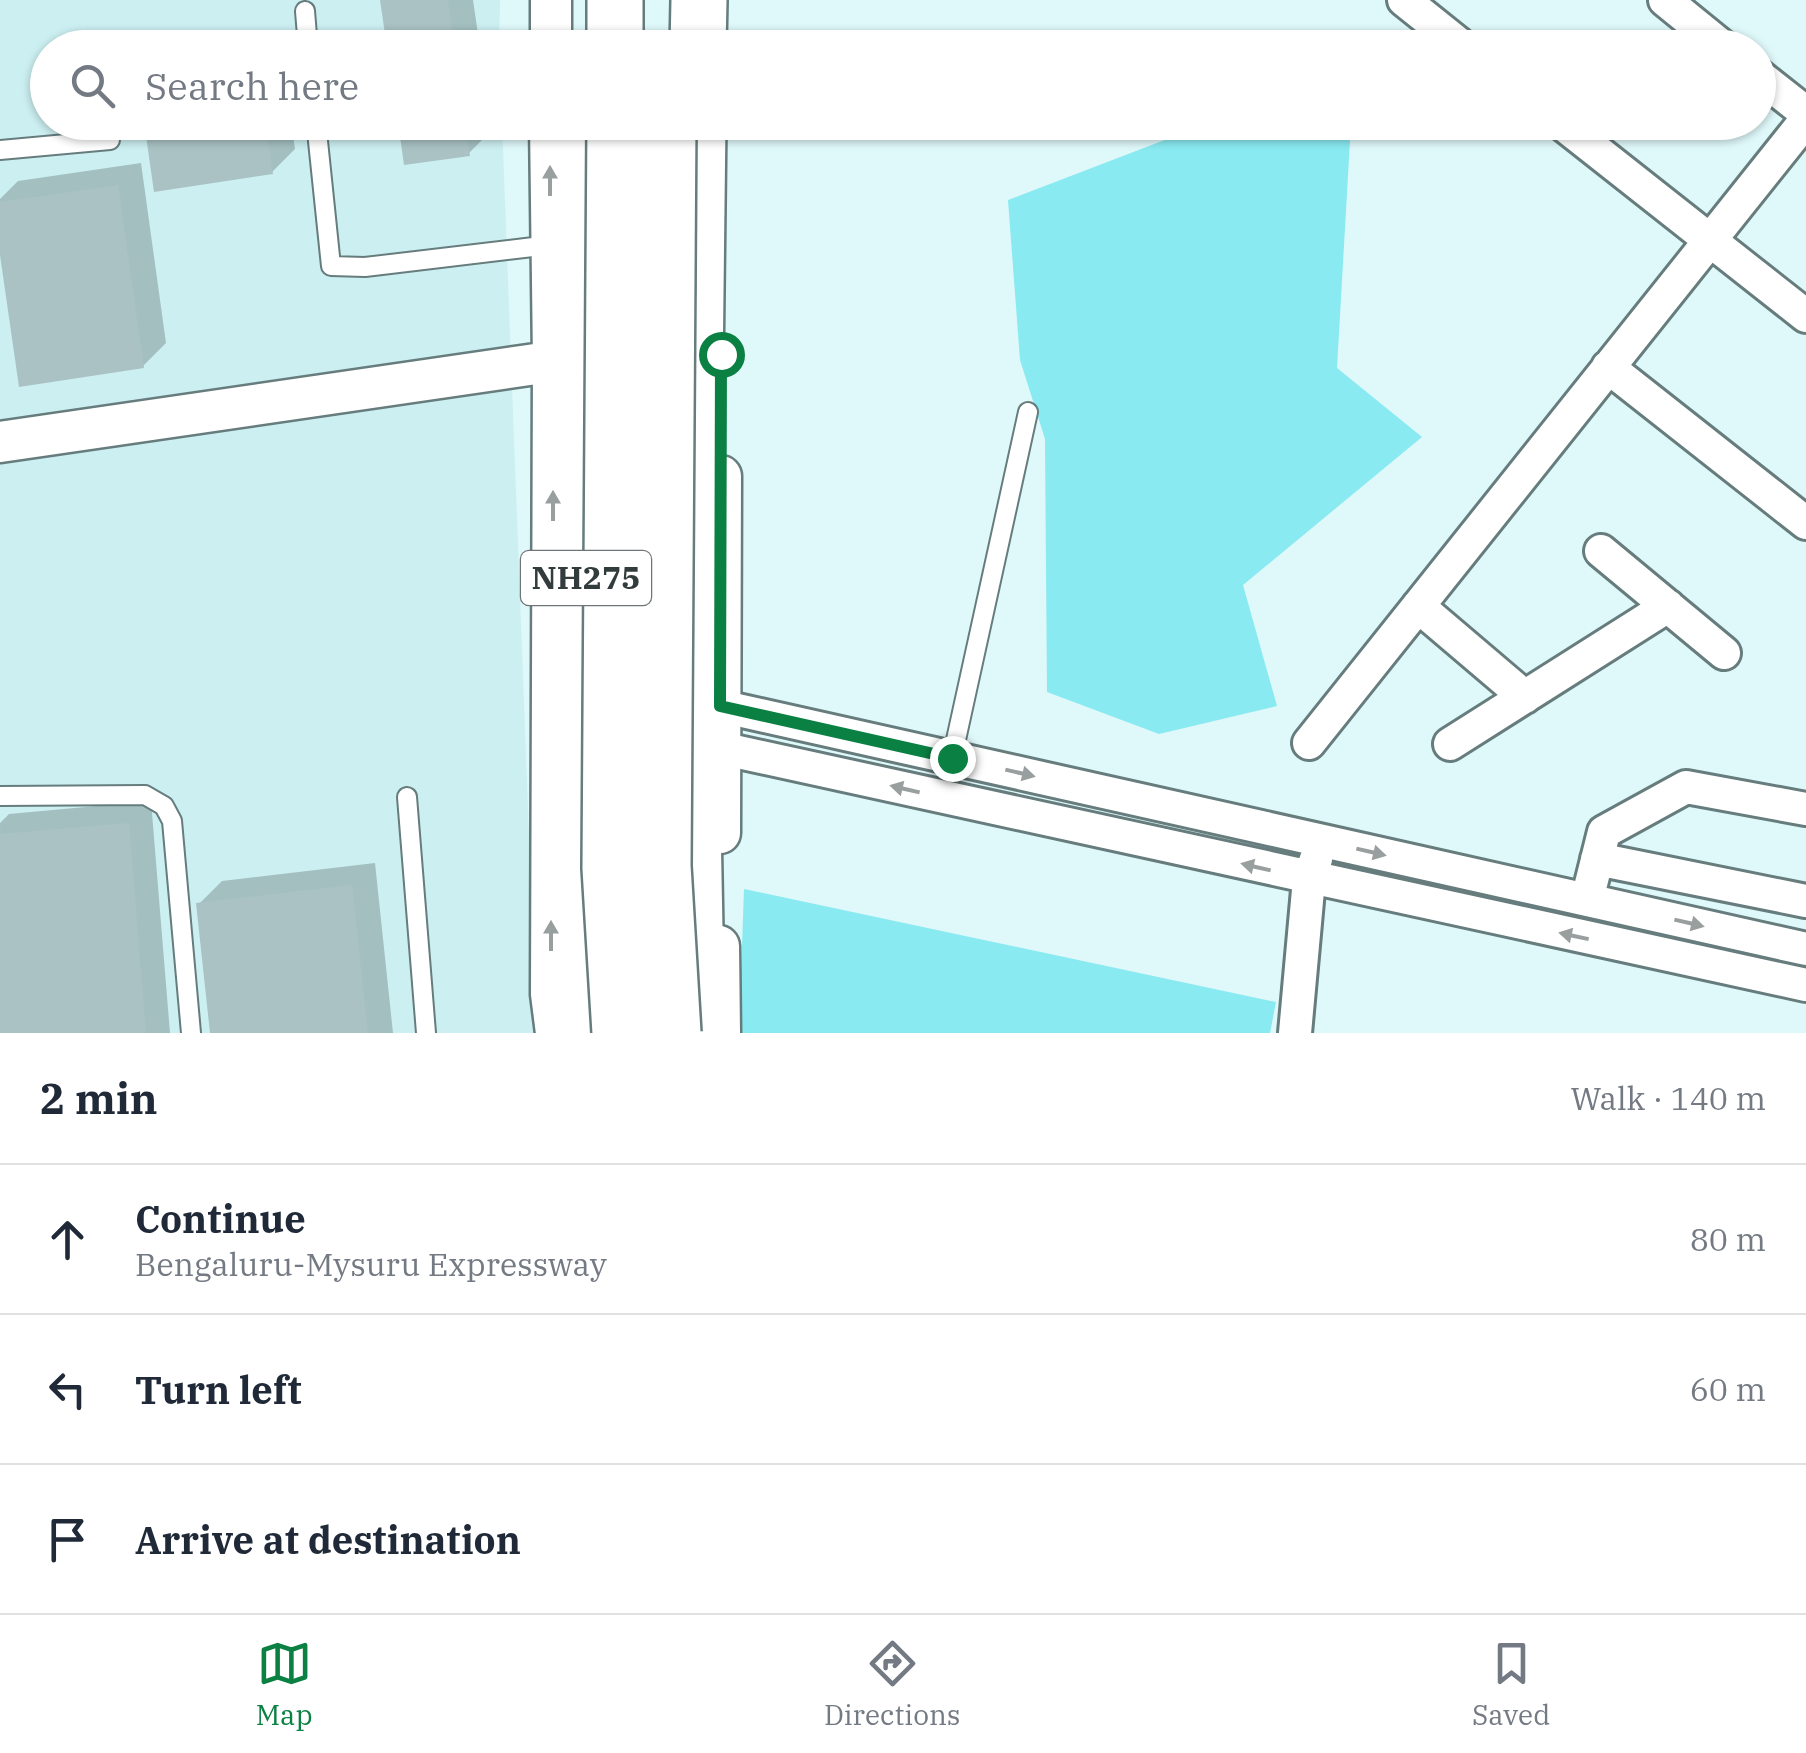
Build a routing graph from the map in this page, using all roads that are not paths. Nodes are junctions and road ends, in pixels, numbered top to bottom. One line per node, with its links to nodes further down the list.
1 (550, 0): 11 (street)
2 (582, 0): 12 (highway)
3 (616, 0): 13 (highway)
4 (668, 0): 14 (highway)
5 (699, 0): 15 (highway)
6 (726, 0): 16 (street)
7 (1404, 0): 17 (street)
8 (1665, 0): 18 (street)
9 (304, 11): 10 (lane)
10 (306, 30)
11 (550, 30)
12 (583, 30)
13 (615, 30)
14 (668, 30)
15 (698, 30)
16 (726, 30)
17 (1442, 30)
18 (1702, 30)
19 (1776, 90): 20 (street)
20 (1806, 116): 31 (street)
21 (110, 140): 30 (lane)
22 (318, 140): 32 (lane)
23 (550, 140): 32 (street, NH275, one-way to 23)
24 (582, 140): 35 (highway, NH275)
25 (615, 140): 64 (highway, NH275, bridge)
26 (668, 140): 65 (highway, NH275, bridge)
27 (699, 140): 34 (highway, NH275)
28 (723, 140): 34 (street, NH275)
29 (1583, 140): 31 (street)
30 (0, 150)
31 (1710, 240): 33 (street); 36 (street)
32 (550, 246): 35 (street, NH275)
33 (1806, 316)
34 (708, 354): 35 (street); 45 (street, NH275); 66 (highway, NH275)
35 (569, 359): 38 (street); 62 (street, NH275, one-way to 35); 63 (highway, NH275)
36 (1608, 368): 39 (street); 41 (street)
37 (1028, 412): 49 (lane)
38 (0, 442)
39 (1806, 523)
40 (1601, 552): 42 (street)
41 (1418, 606): 44 (street); 46 (street)
42 (1668, 606): 43 (street); 44 (street)
43 (1724, 652)
44 (1525, 697): 47 (street)
45 (720, 706): 48 (street, NH275); 49 (street)
46 (1310, 742)
47 (1450, 744)
48 (720, 748): 55 (street, one-way to 48); 67 (street, NH275)
49 (952, 758): 53 (street, one-way to 53)
50 (0, 796): 60 (lane)
51 (407, 797): 61 (lane)
52 (1806, 809): 54 (street)
53 (1322, 840): 55 (street); 56 (street, one-way to 56)
54 (1597, 859): 56 (street); 57 (street)
55 (1309, 879): 59 (street, one-way to 55); 68 (street)
56 (1587, 900): 58 (street, one-way to 58)
57 (1806, 901)
58 (1806, 949)
59 (1806, 986)
60 (190, 1033)
61 (426, 1033)
62 (556, 1033)
63 (586, 1033)
64 (620, 1033)
65 (673, 1033)
66 (698, 1033)
67 (720, 1033)
68 (1295, 1033)

